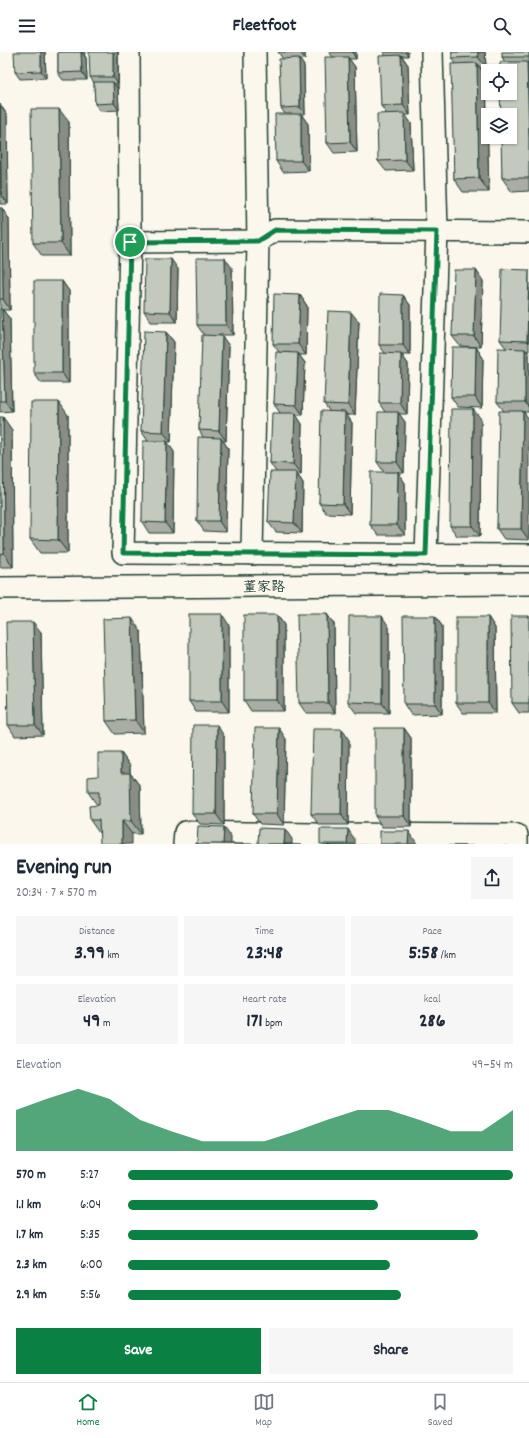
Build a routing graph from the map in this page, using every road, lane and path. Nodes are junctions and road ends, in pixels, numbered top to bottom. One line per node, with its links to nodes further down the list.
1 (129, 52): 7 (street)
2 (255, 52): 6 (street)
3 (432, 52): 4 (street)
4 (437, 231): 5 (street); 6 (street); 9 (street)
5 (529, 232)
6 (258, 241): 7 (street); 8 (street)
7 (130, 242): 8 (street)
8 (252, 554): 9 (street)
9 (426, 555): 10 (street)
10 (529, 555)
11 (529, 584): 12 (street, 董家路)
12 (0, 588)
13 (312, 839): 14 (street); 15 (street)
14 (184, 844)
15 (517, 844)

